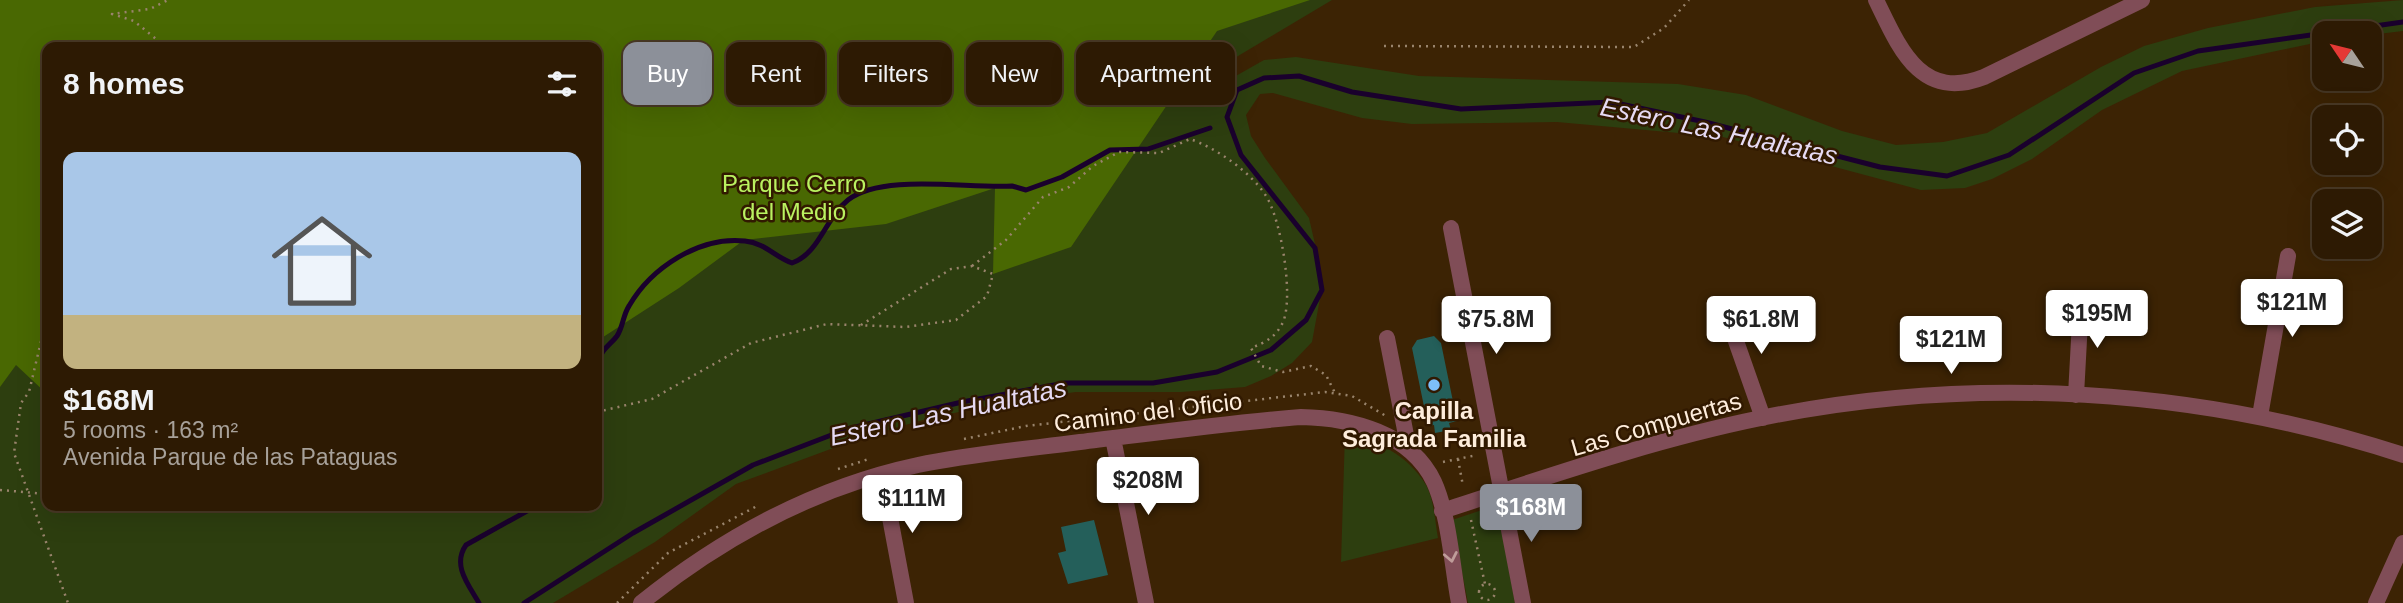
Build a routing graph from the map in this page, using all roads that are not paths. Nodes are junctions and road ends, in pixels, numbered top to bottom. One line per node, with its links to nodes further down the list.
1 (1876, 0): 2 (street)
2 (2142, 0)
3 (1451, 228): 15 (street)
4 (2288, 256): 9 (street)
5 (2081, 303): 8 (street)
6 (1724, 307): 10 (street, Las Compuertas)
7 (1387, 338): 12 (street)
8 (2076, 394): 9 (street, Las Compuertas); 10 (street, Las Compuertas)
9 (2260, 416): 13 (street, Las Compuertas)
10 (1763, 418): 15 (street, Las Compuertas)
11 (1113, 438): 12 (street, Camino del Oficio); 14 (street, Camino del Oficio); 22 (street)
12 (1404, 446): 16 (street, Camino del Oficio)
13 (2403, 455)
14 (882, 475): 18 (street, Camino del Oficio); 21 (street)
15 (1503, 492): 16 (street, Las Compuertas); 24 (street)
16 (1442, 511): 23 (street, Camino del Oficio, one-way to 23)
17 (2403, 543): 25 (street)
18 (663, 585): 19 (street, Camino del Oficio); 20 (street)
19 (641, 603)
20 (666, 603)
21 (906, 603)
22 (1146, 603)
23 (1459, 603)
24 (1524, 603)
25 (2376, 603)

